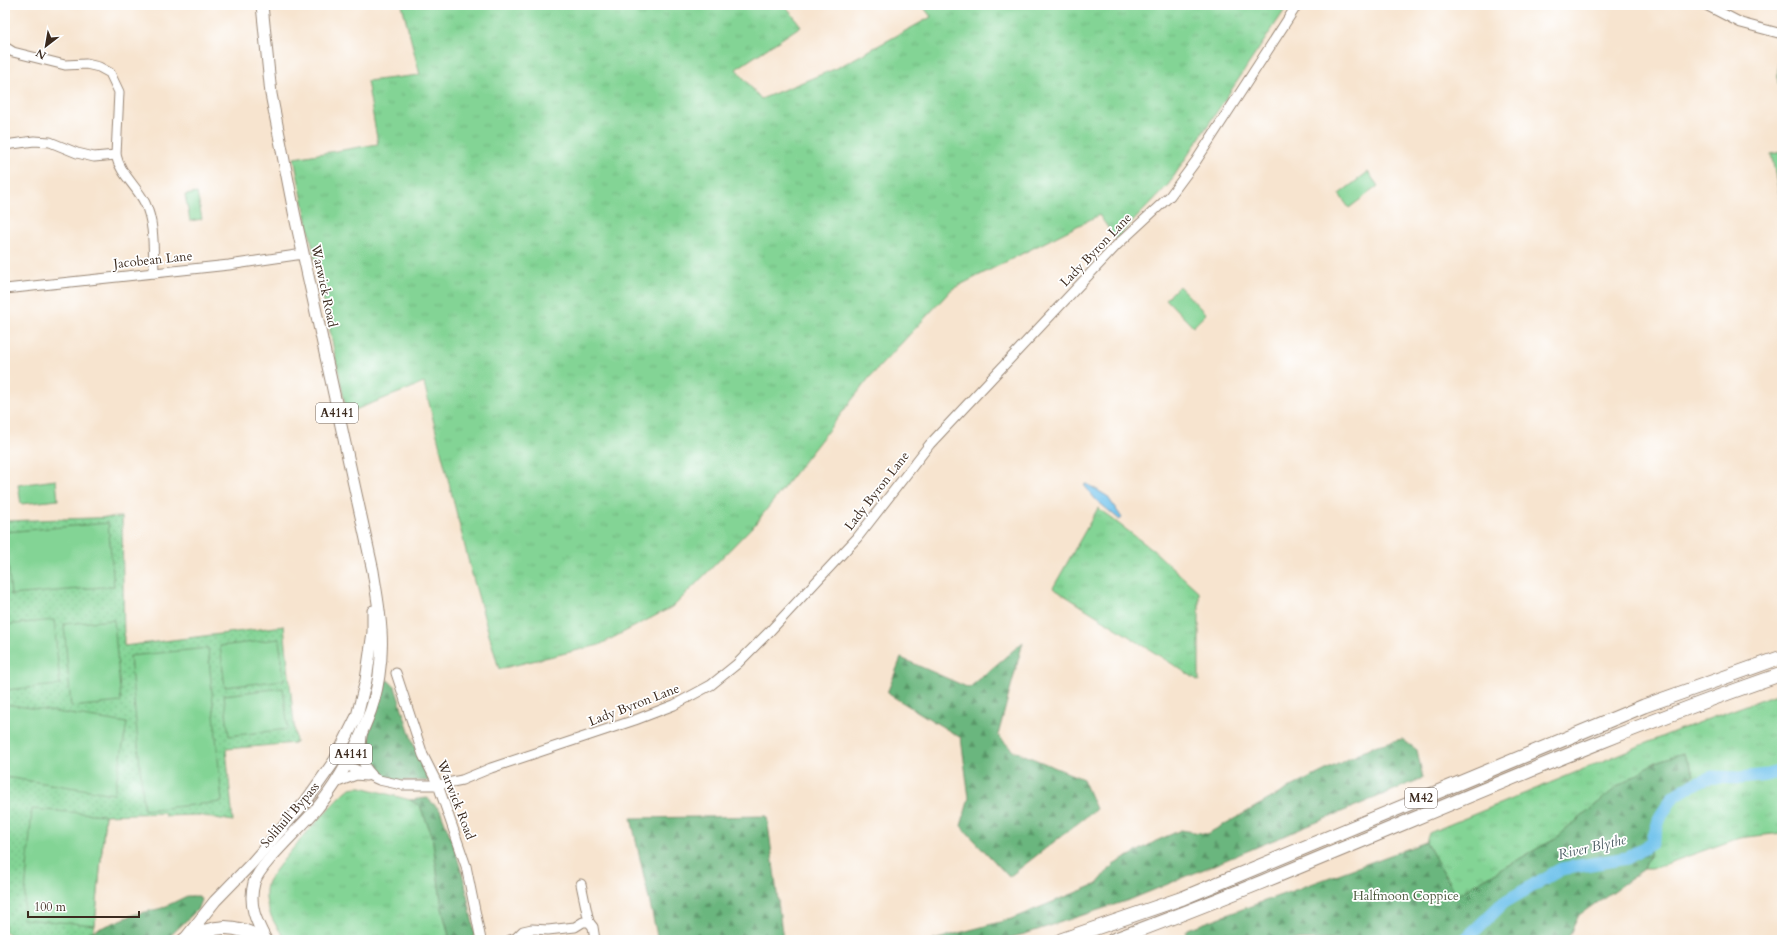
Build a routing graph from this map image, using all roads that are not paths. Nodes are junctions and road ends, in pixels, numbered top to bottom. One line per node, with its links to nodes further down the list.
1 (262, 5): 8 (main road, Warwick Road / A4141)
2 (1297, 5): 19 (street, Lady Byron Lane)
3 (1706, 5): 4 (street)
4 (1782, 34)
5 (5, 47): 7 (street)
6 (5, 145): 7 (street)
7 (116, 155): 9 (street)
8 (303, 254): 9 (street, Jacobean Lane); 11 (main road, Warwick Road / A4141)
9 (154, 273): 10 (street, Jacobean Lane)
10 (5, 289)
11 (373, 571): 15 (main road, Solihull Bypass / A4141); 20 (main road, Solihull Bypass / A4141)
12 (1782, 657): 29 (highway, M42)
13 (396, 673): 19 (street, Warwick Road)
14 (1782, 674): 30 (highway, M42)
15 (363, 730): 16 (main road, Solihull Bypass / A4141); 17 (street)
16 (346, 765): 17 (street, Lady Byron Lane); 18 (main road, Solihull Bypass / A4141); 20 (main road)
17 (375, 778): 18 (street); 19 (street, Lady Byron Lane)
18 (335, 783): 25 (main road, Solihull Bypass / A4141)
19 (438, 785): 26 (street, Warwick Road)
20 (285, 826): 23 (main road, Solihull Bypass / A4141)
21 (581, 884): 22 (street)
22 (588, 922): 27 (street); 28 (street)
23 (184, 940): 24 (highway)
24 (263, 940)
25 (266, 940)
26 (482, 940)
27 (510, 940)
28 (595, 940)
29 (1061, 940)
30 (1113, 940)

